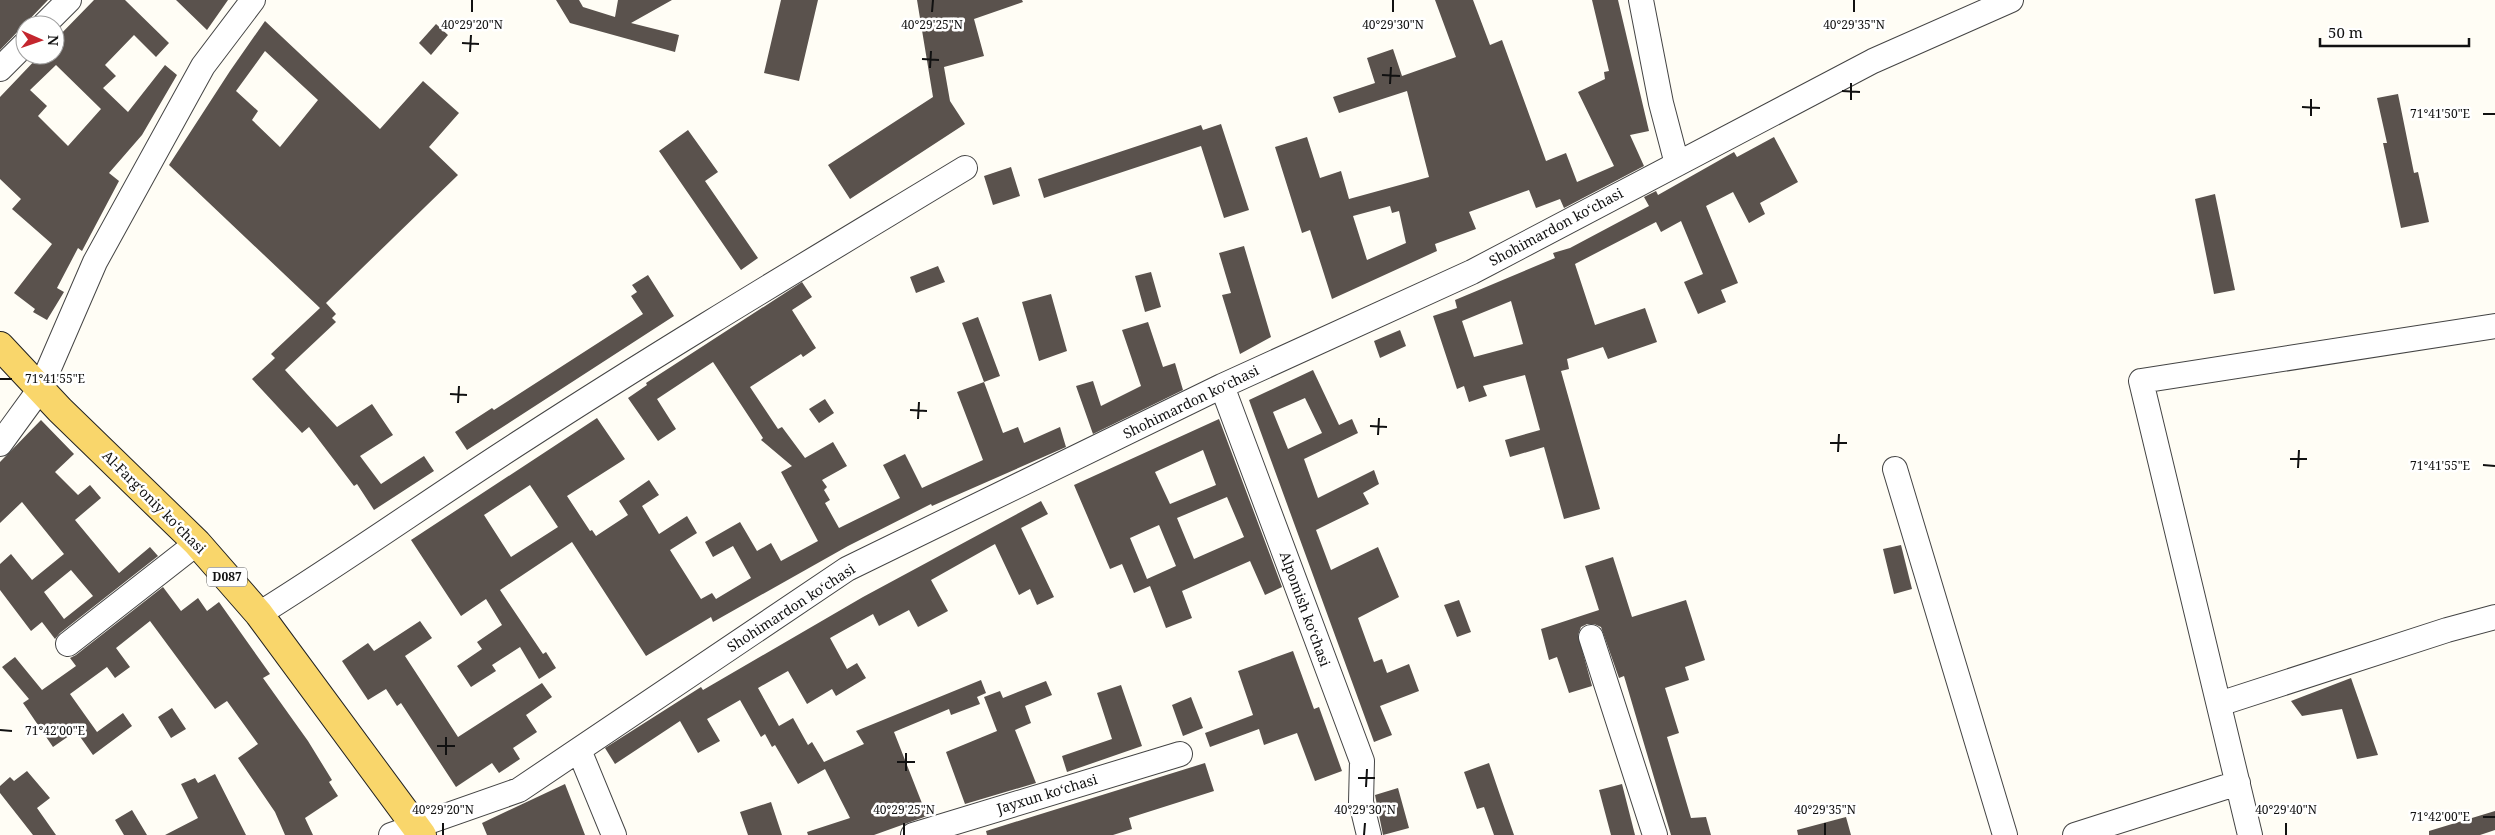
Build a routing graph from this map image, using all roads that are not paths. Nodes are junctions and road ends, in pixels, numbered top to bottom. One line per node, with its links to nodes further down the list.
1 (69, 0): 5 (street)
2 (253, 0): 13 (street)
3 (1641, 0): 8 (street)
4 (2011, 0): 8 (street, Shohimardon koʻchasi)
5 (54, 15)
6 (15, 54): 7 (street)
7 (0, 69)
8 (1677, 164): 12 (street, Shohimardon koʻchasi)
9 (965, 168): 17 (street)
10 (2495, 326): 21 (street)
11 (0, 346): 13 (main road, Al-Fargʻoniy koʻchasi / D087)
12 (1222, 386): 22 (street, Shohimardon koʻchasi); 29 (street, Alpomish koʻchasi)
13 (40, 389): 14 (street); 16 (main road, Al-Fargʻoniy koʻchasi / D087)
14 (0, 444)
15 (1894, 469): 31 (street)
16 (197, 543): 17 (main road, Al-Fargʻoniy koʻchasi / D087); 20 (street)
17 (259, 614): 25 (main road, Al-Fargʻoniy koʻchasi / D087)
18 (2495, 617): 21 (street)
19 (1591, 637): 30 (street)
20 (68, 644)
21 (2219, 704): 24 (street)
22 (579, 750): 25 (street, Shohimardon koʻchasi); 27 (street)
23 (1180, 754): 28 (street, Jayxun koʻchasi)
24 (2238, 783): 32 (street); 33 (street)
25 (420, 830): 26 (street, Shohimardon koʻchasi)
26 (391, 835)
27 (614, 835)
28 (913, 835)
29 (1369, 835)
30 (1655, 835)
31 (2005, 835)
32 (2075, 835)
33 (2250, 835)

